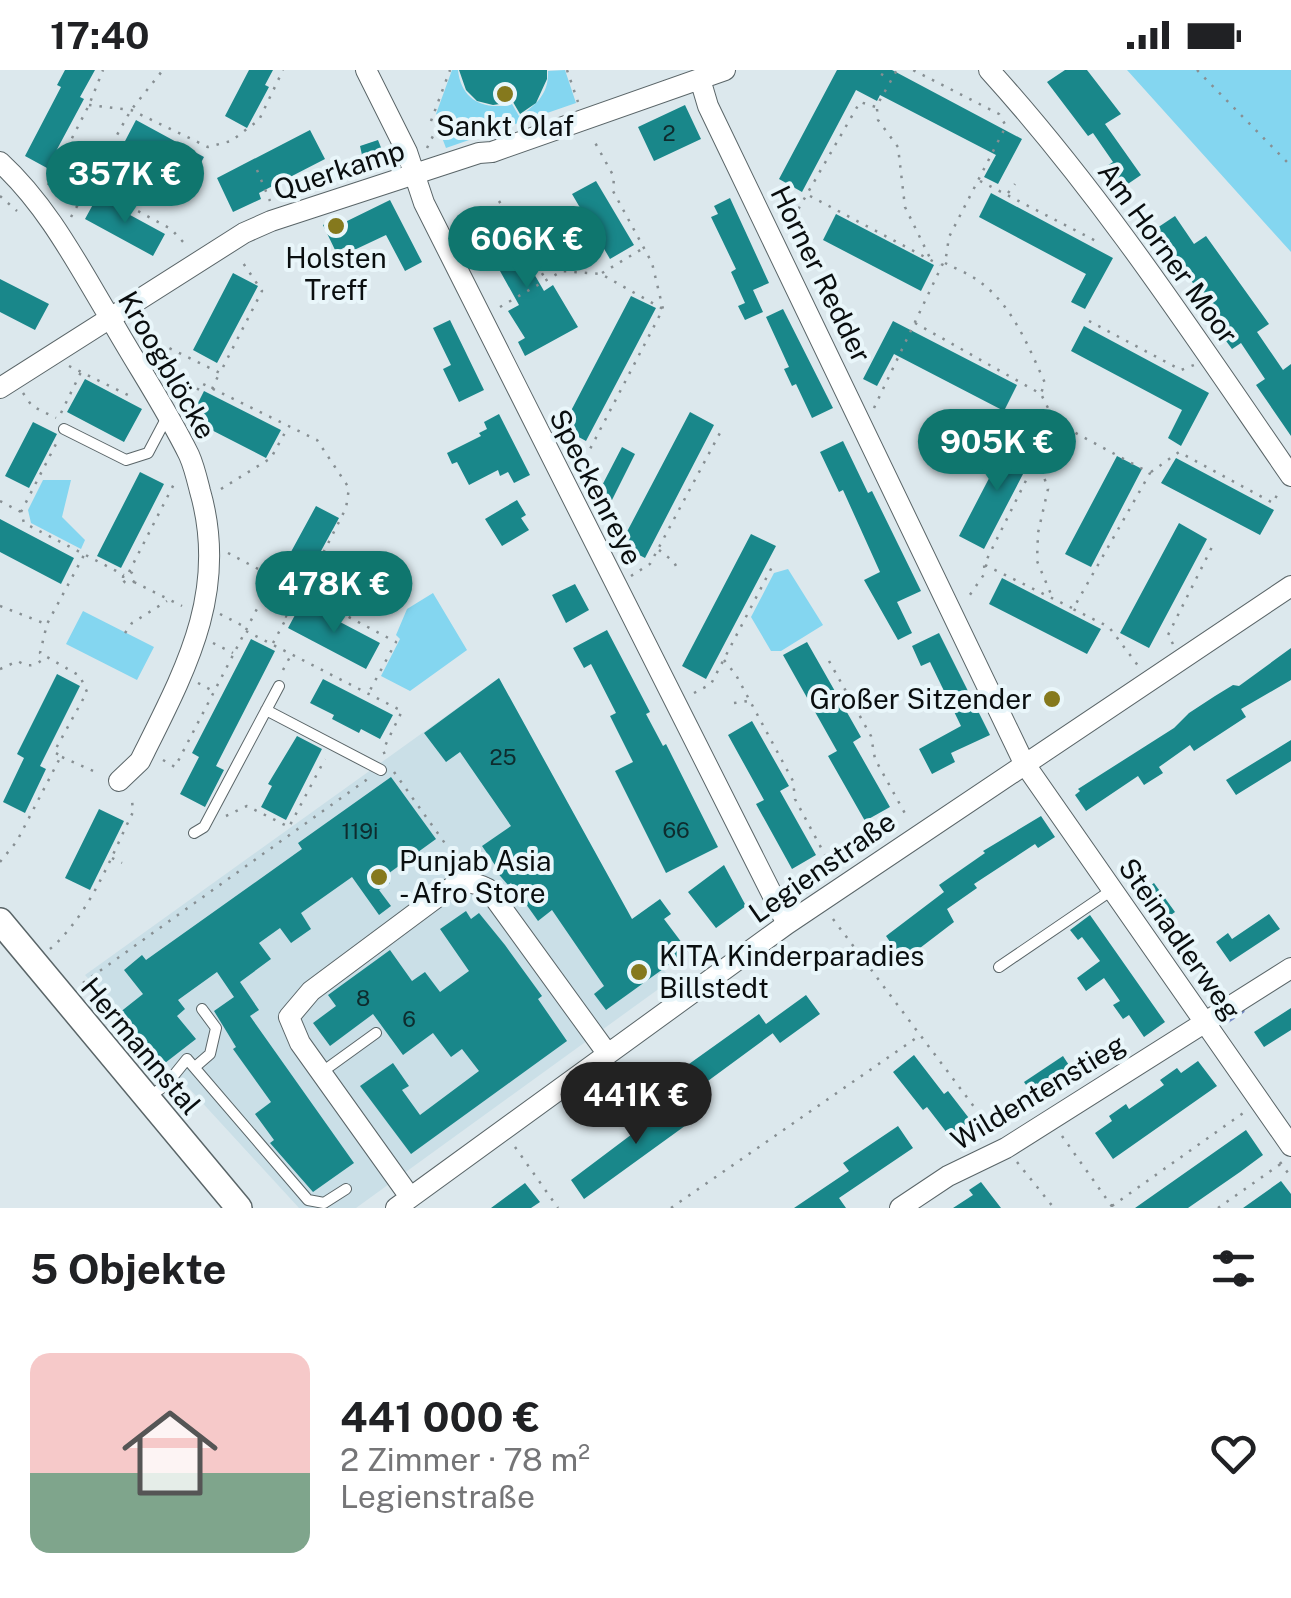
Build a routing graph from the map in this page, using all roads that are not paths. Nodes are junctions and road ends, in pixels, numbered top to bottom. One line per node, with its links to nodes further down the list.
1 (366, 70): 6 (street, Speckenreye)
2 (725, 70): 4 (street, Querkamp)
3 (989, 70): 11 (street, Am Horner Moor)
4 (700, 79): 6 (street, Querkamp); 15 (street, Horner Redder)
5 (0, 162): 7 (street, Kroogblöcke)
6 (414, 174): 7 (street, Querkamp); 20 (street, Speckenreye)
7 (109, 318): 8 (street, Querkamp); 9 (street, Kroogblöcke)
8 (7, 383)
9 (168, 417): 10 (lane); 17 (street, Kroogblöcke)
10 (61, 424)
11 (1290, 475)
12 (1291, 586): 15 (street, Legienstraße)
13 (279, 686): 14 (lane)
14 (266, 710): 16 (lane); 18 (lane)
15 (1024, 762): 19 (street, Steinadlerweg); 20 (street, Legienstraße)
16 (381, 770)
17 (119, 781)
18 (199, 830)
19 (1112, 890): 22 (lane); 25 (street, Steinadlerweg)
20 (787, 924): 27 (street, Legienstraße)
21 (2, 927): 30 (street, Hermannstal)
22 (998, 967)
23 (1291, 968): 25 (street, Wildentenstieg)
24 (202, 1010): 28 (lane)
25 (1204, 1023): 31 (street, Steinadlerweg); 35 (street, Wildentenstieg)
26 (376, 1033): 29 (lane)
27 (607, 1053): 29 (street); 33 (street, Legienstraße)
28 (195, 1067): 30 (lane); 32 (lane)
29 (321, 1073): 33 (street)
30 (146, 1098): 34 (street, Hermannstal)
31 (1291, 1146)
32 (346, 1189)
33 (403, 1202)
34 (239, 1208)
35 (900, 1208)

